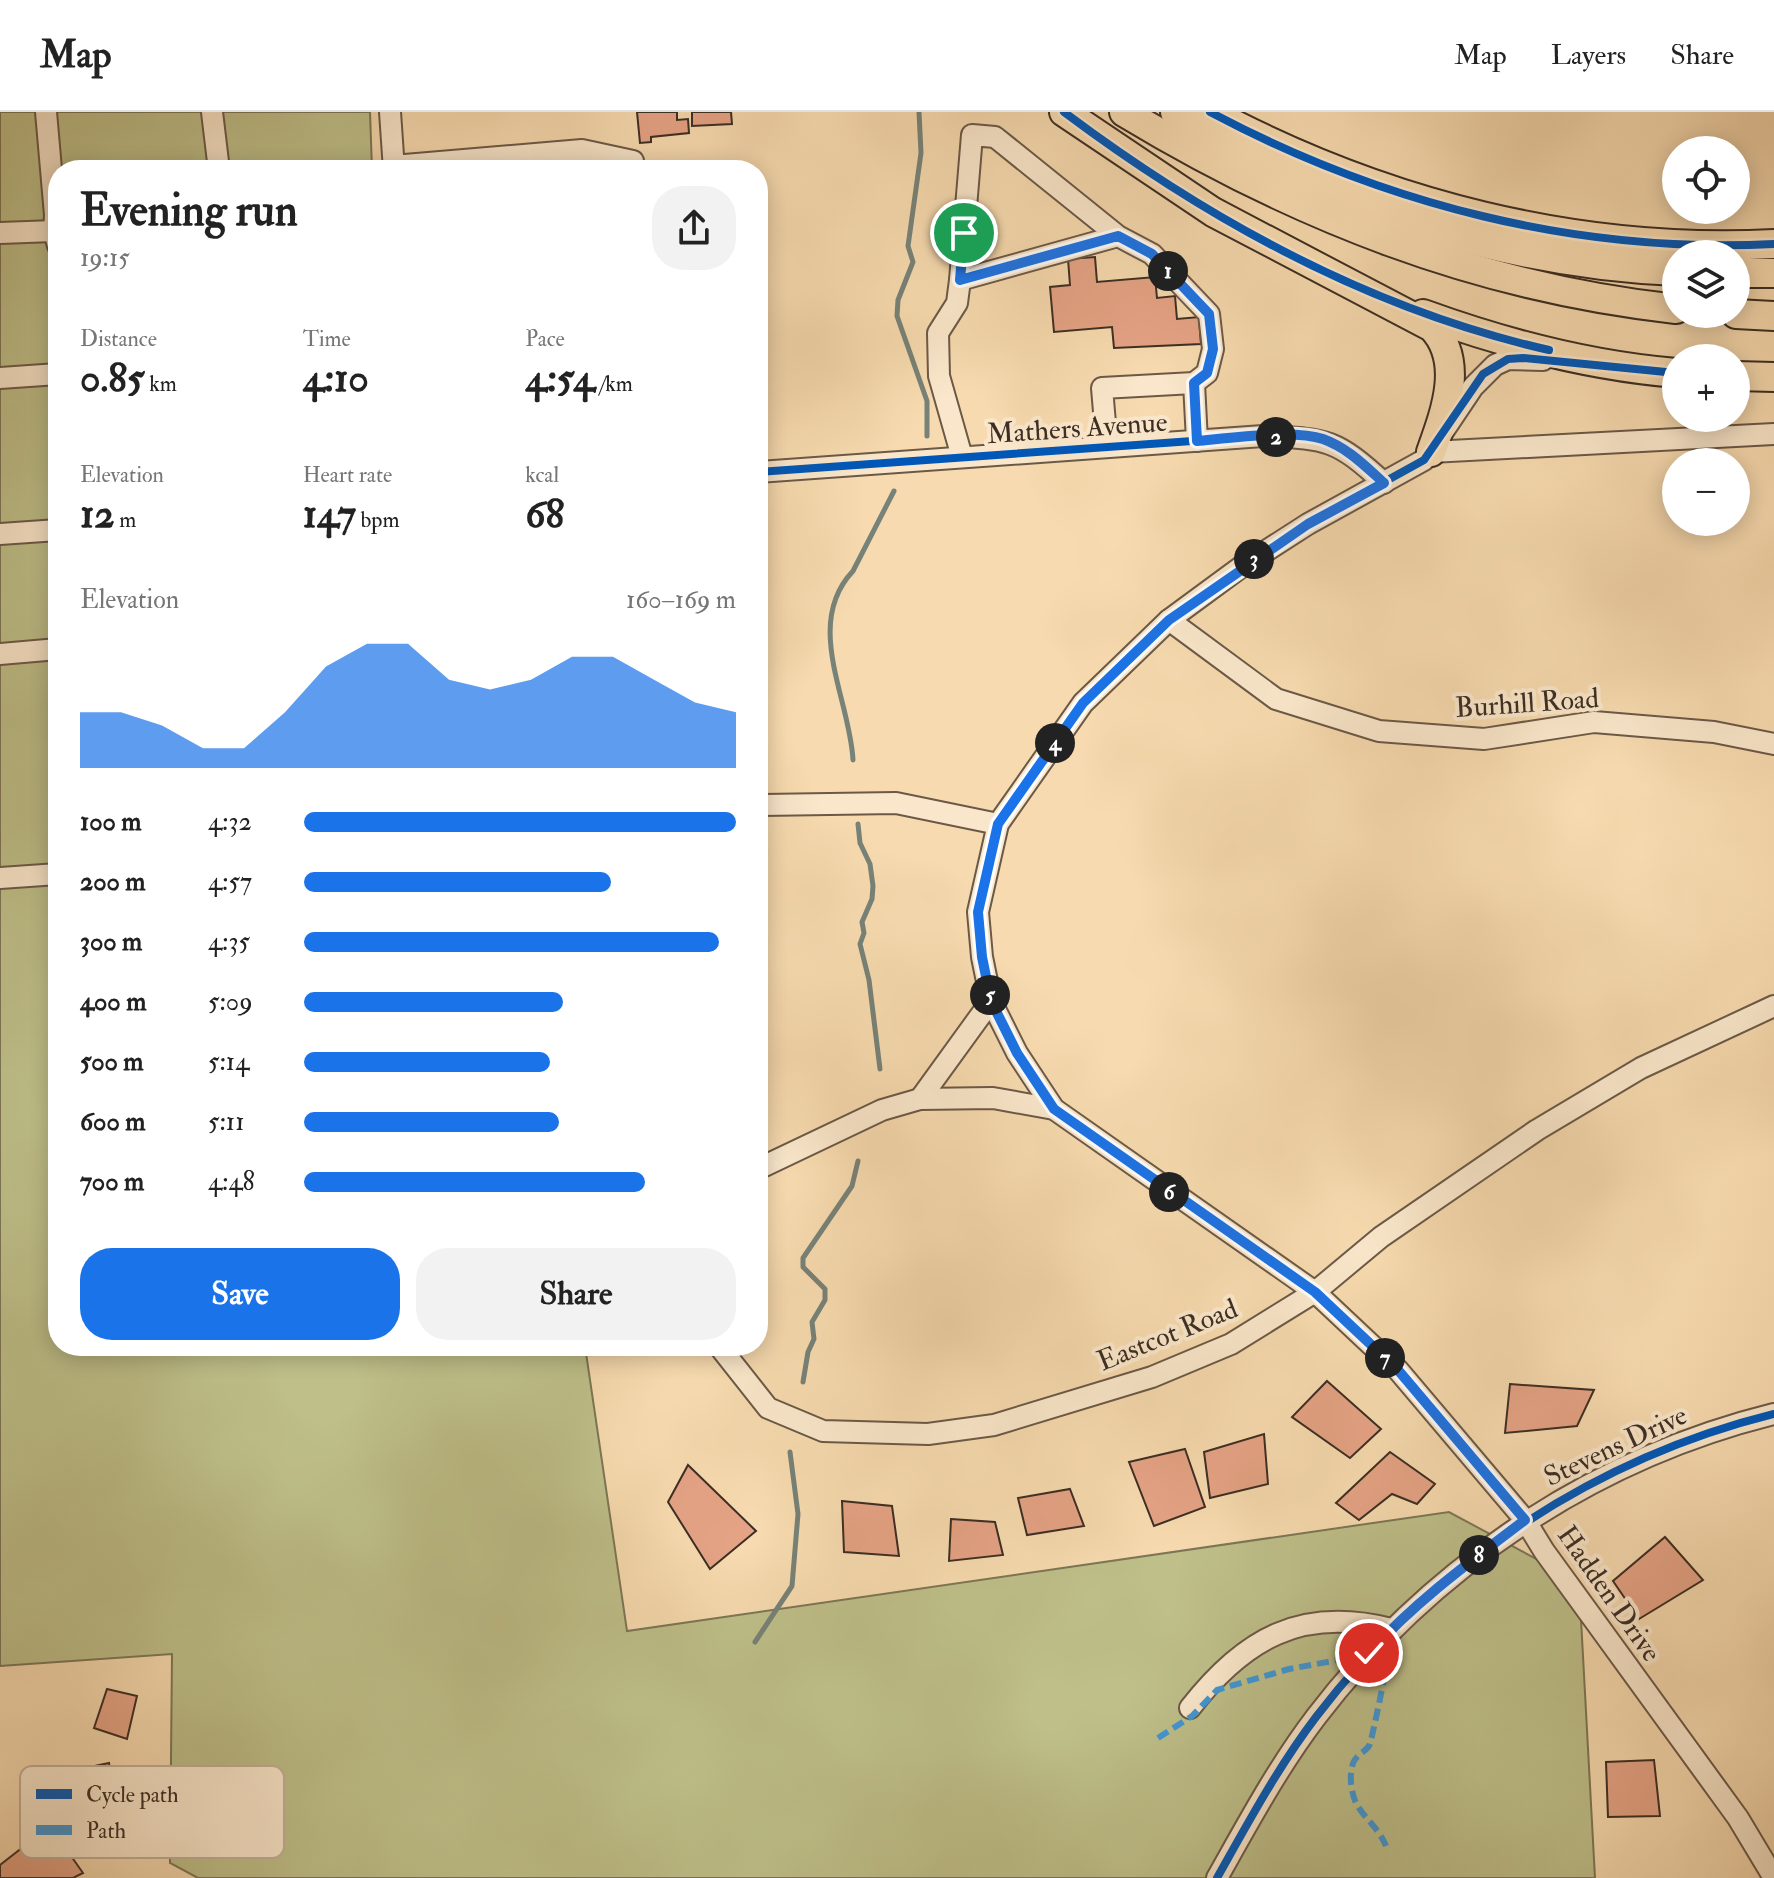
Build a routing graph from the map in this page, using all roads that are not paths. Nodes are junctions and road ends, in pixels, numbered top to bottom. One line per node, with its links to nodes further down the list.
1 (46, 112): 8 (street)
2 (212, 112): 9 (street)
3 (390, 112): 10 (street)
4 (1064, 112): 21 (highway)
5 (1124, 112): 22 (highway)
6 (1175, 112): 17 (highway)
7 (1210, 112): 16 (highway)
8 (50, 160)
9 (218, 160)
10 (393, 160)
11 (478, 160): 12 (street)
12 (628, 160)
13 (48, 227): 14 (street)
14 (0, 233)
15 (1118, 236): 20 (street); 20 (street); 31 (street)
16 (1774, 244)
17 (1662, 270)
18 (1750, 273): 19 (highway)
19 (1774, 273)
20 (960, 280): 36 (street)
21 (1363, 290): 25 (highway); 35 (highway)
22 (1662, 307)
23 (1750, 315): 24 (highway)
24 (1774, 316)
25 (1638, 370): 26 (highway); 35 (street)
26 (1662, 372)
27 (48, 375): 30 (street)
28 (1750, 376): 29 (highway)
29 (1774, 377)
30 (0, 378)
31 (1194, 383): 33 (street); 34 (street)
32 (1774, 434): 35 (street)
33 (1197, 441): 34 (street, Mathers Avenue); 38 (street, Mathers Avenue)
34 (1107, 447): 36 (street, Mathers Avenue)
35 (1431, 452): 38 (street, Hadden Drive)
36 (962, 457): 37 (street, Mathers Avenue)
37 (768, 471)
38 (1384, 483): 41 (street, Hadden Drive)
39 (48, 531): 40 (street)
40 (0, 534)
41 (1169, 620): 44 (street, Burhill Road); 46 (street, Hadden Drive)
42 (48, 650): 43 (street)
43 (0, 654)
44 (1774, 744)
45 (768, 805): 46 (street)
46 (998, 824): 49 (street, Hadden Drive)
47 (48, 875): 48 (street)
48 (0, 878)
49 (991, 1001): 51 (street); 52 (street, Hadden Drive)
50 (1774, 1006): 54 (street, Eastcot Road)
51 (920, 1099): 52 (street); 53 (street)
52 (1054, 1109): 54 (street, Hadden Drive)
53 (768, 1164)
54 (1315, 1292): 55 (street, Eastcot Road); 57 (street, Hadden Drive)
55 (727, 1356)
56 (1774, 1414): 57 (street, Stevens Drive)
57 (1525, 1520): 58 (street, Stevens Drive); 61 (street, Hadden Drive)
58 (1391, 1629): 59 (street); 60 (street, Stevens Drive)
59 (1190, 1708)
60 (1217, 1878)
61 (1774, 1878)

